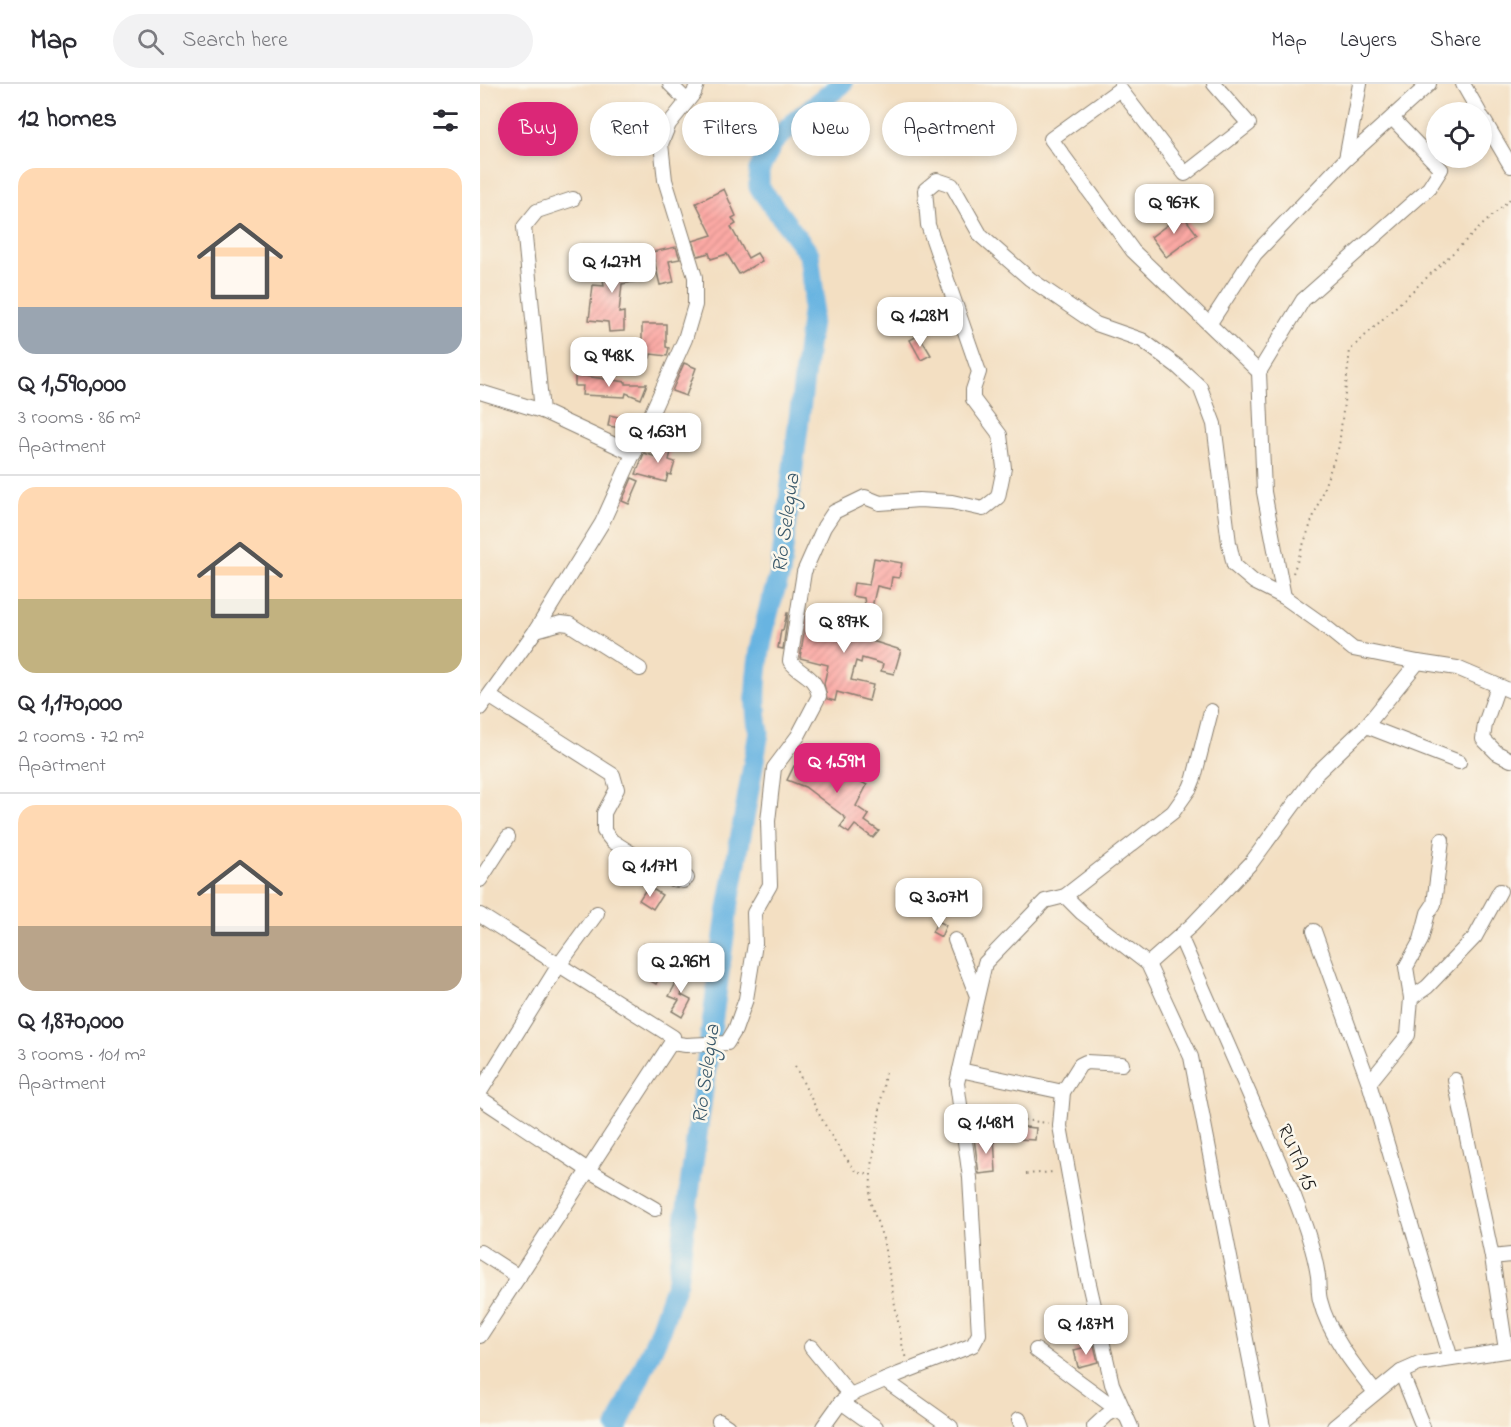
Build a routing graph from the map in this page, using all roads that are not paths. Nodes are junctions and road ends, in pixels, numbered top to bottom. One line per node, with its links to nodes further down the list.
1 (670, 84): 7 (street)
2 (697, 84): 7 (street)
3 (1214, 84): 14 (street)
4 (1359, 84): 11 (street)
5 (1429, 84): 9 (street)
6 (1463, 84): 8 (street)
7 (687, 101): 18 (street)
8 (1473, 102)
9 (1392, 118): 11 (street); 15 (street)
10 (1492, 134): 12 (street)
11 (1346, 159): 14 (street)
12 (1511, 166)
13 (573, 199): 17 (street)
14 (1210, 323): 15 (street)
15 (1259, 372): 19 (street)
16 (480, 392): 17 (street)
17 (542, 411): 18 (street)
18 (634, 454): 20 (street)
19 (1284, 597): 21 (street); 45 (street)
20 (536, 630): 22 (street); 24 (street)
21 (1418, 662): 23 (street); 27 (street)
22 (640, 669)
23 (1504, 688): 28 (street)
24 (489, 696): 25 (street); 32 (street)
25 (480, 708)
26 (1211, 711): 35 (street)
27 (1366, 726): 29 (street); 39 (street)
28 (1511, 760)
29 (1459, 762)
30 (508, 837): 33 (street)
31 (1442, 840): 44 (street)
32 (687, 878)
33 (480, 880)
34 (1500, 891): 44 (street)
35 (1065, 896): 41 (street); 43 (street)
36 (597, 913): 42 (street)
37 (480, 915): 42 (street)
38 (1314, 931): 49 (street)
39 (1180, 936): 41 (street); 66 (street, RUTA 15)
40 (955, 940): 43 (street)
41 (1148, 964): 73 (street)
42 (559, 965): 45 (street); 50 (street)
43 (977, 996): 47 (street)
44 (1411, 998): 49 (street)
45 (671, 1042): 53 (street)
46 (1122, 1064): 51 (street)
47 (960, 1070): 51 (street); 65 (street)
48 (1455, 1080): 57 (street)
49 (1369, 1083): 63 (street)
50 (480, 1092)
51 (1063, 1092): 68 (street)
52 (480, 1098): 53 (street)
53 (588, 1170): 54 (street); 58 (street)
54 (655, 1209)
55 (480, 1251): 58 (street)
56 (1511, 1255): 57 (street)
57 (1492, 1257): 62 (street)
58 (519, 1277): 59 (street)
59 (480, 1336)
60 (811, 1347): 67 (street)
61 (1036, 1350): 68 (street)
62 (1508, 1350): 63 (street)
63 (1450, 1359): 64 (street)
64 (1401, 1372): 66 (street); 75 (street)
65 (885, 1380): 67 (street); 71 (street)
66 (1375, 1392): 74 (street)
67 (846, 1399): 69 (street); 70 (street)
68 (1124, 1418): 72 (street)
69 (823, 1427)
70 (876, 1427)
71 (951, 1427)
72 (1094, 1427)
73 (1263, 1427)
74 (1334, 1427)
75 (1423, 1427)

